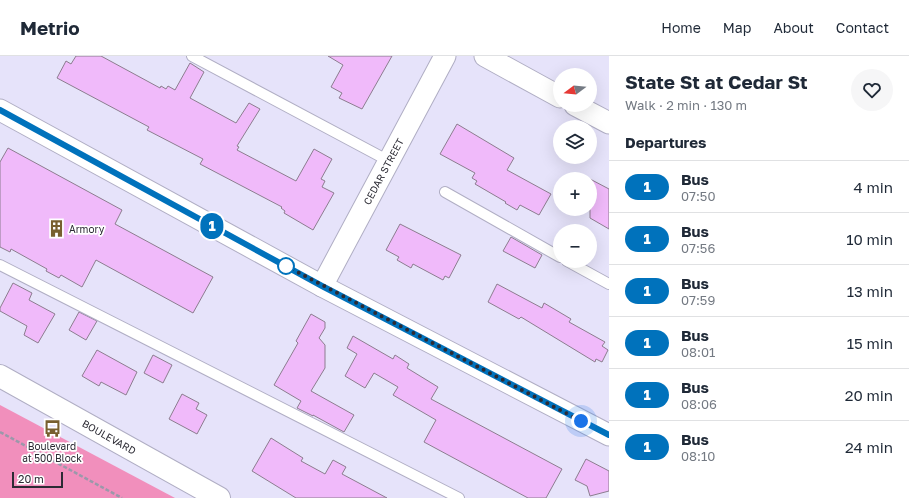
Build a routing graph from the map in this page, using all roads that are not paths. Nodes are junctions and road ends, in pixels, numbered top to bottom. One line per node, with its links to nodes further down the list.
1 (192, 56): 8 (lane)
2 (445, 56): 8 (street, CEDAR STREET)
3 (485, 56): 4 (street)
4 (553, 93)
5 (0, 110): 14 (street)
6 (588, 112): 7 (street)
7 (609, 123)
8 (388, 161): 14 (street, CEDAR STREET)
9 (445, 192): 10 (lane)
10 (553, 253)
11 (0, 265): 18 (lane)
12 (580, 268): 13 (lane)
13 (609, 284)
14 (322, 286): 16 (street)
15 (0, 376): 17 (main road, BOULEVARD)
16 (609, 435)
17 (219, 498)
18 (459, 498)

